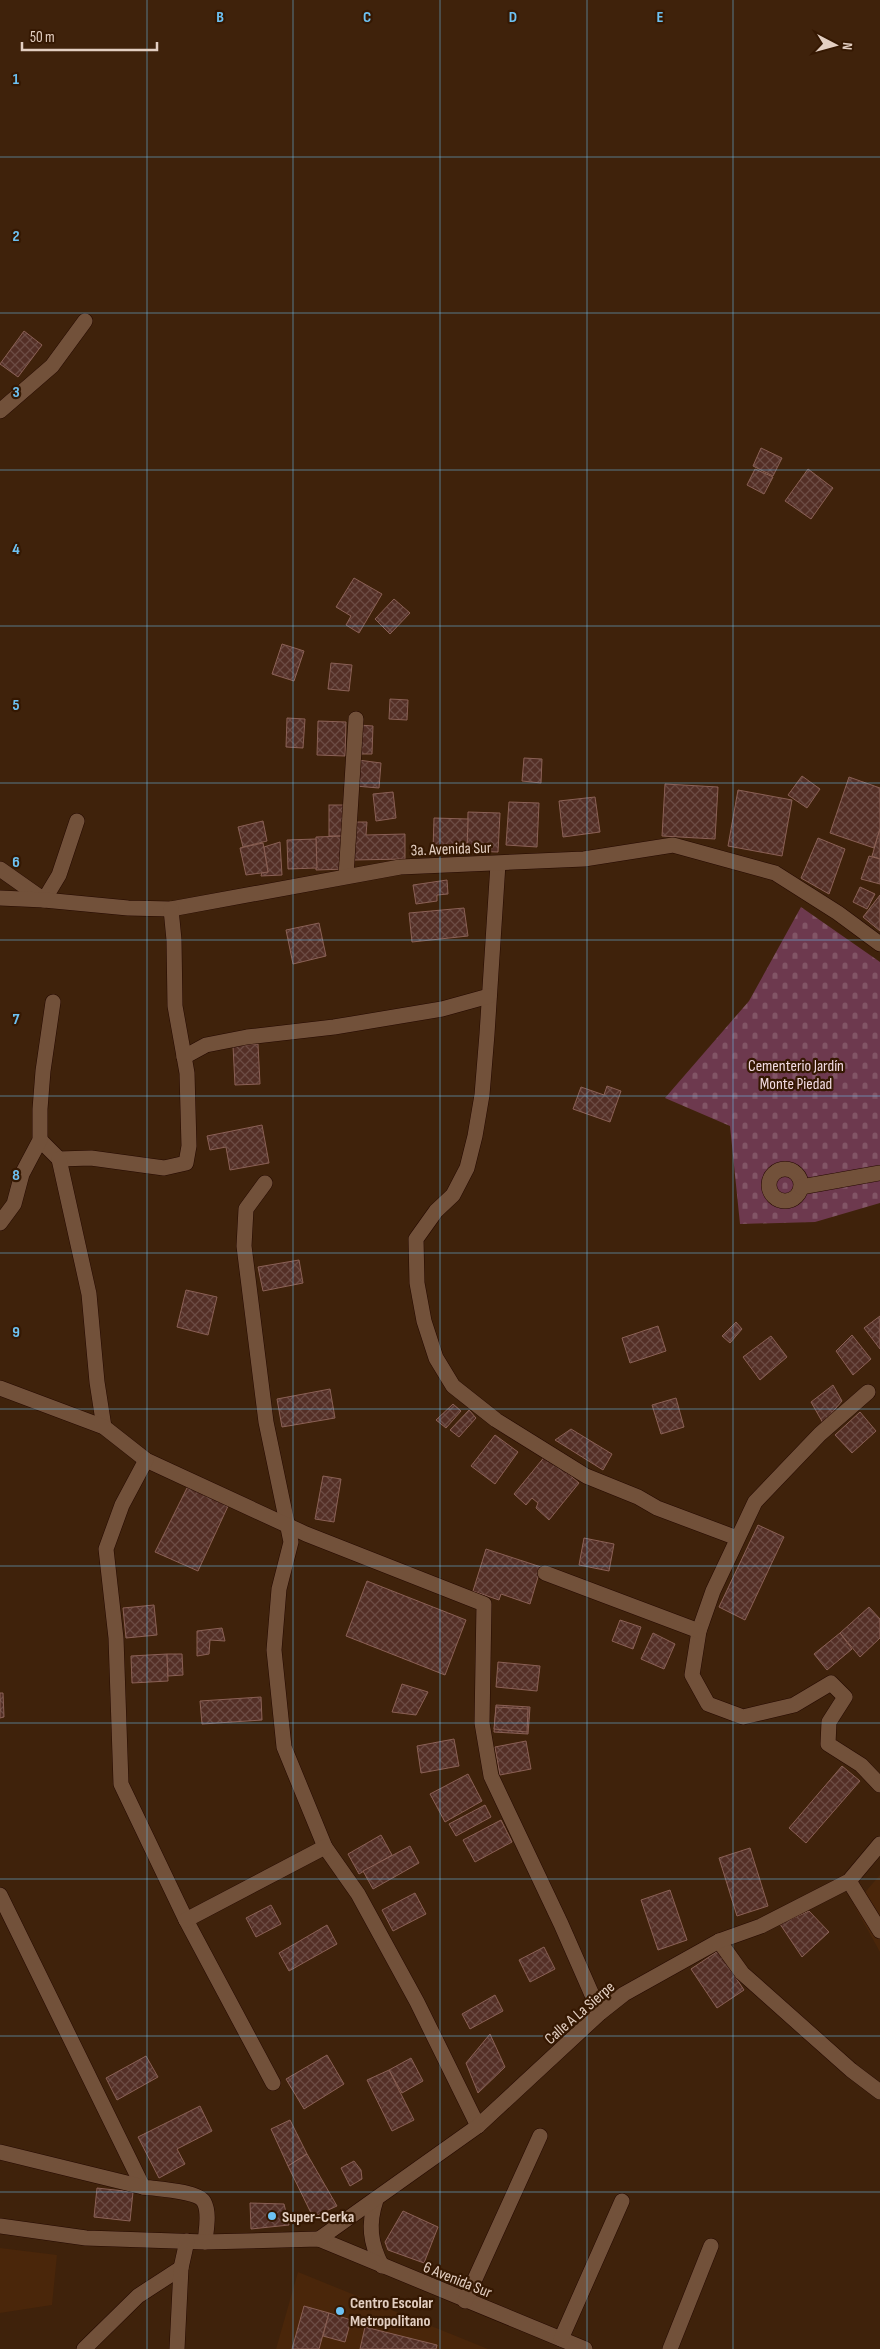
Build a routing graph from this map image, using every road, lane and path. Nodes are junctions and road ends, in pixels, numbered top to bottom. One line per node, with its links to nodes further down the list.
1 (85, 321): 2 (street)
2 (0, 411)
3 (356, 719): 7 (street)
4 (77, 821): 9 (street)
5 (498, 864): 7 (street, 3a. Avenida Sur); 11 (street, 3a. Avenida Sur); 12 (street)
6 (0, 870): 9 (street)
7 (346, 876): 10 (street, 3a. Avenida Sur)
8 (0, 898): 9 (street, 3a. Avenida Sur)
9 (44, 900): 10 (street, 3a. Avenida Sur)
10 (170, 909): 14 (street)
11 (880, 944)
12 (489, 996): 14 (street); 26 (street)
13 (52, 1002): 15 (street)
14 (184, 1057): 16 (street)
15 (40, 1140): 16 (street); 20 (street)
16 (59, 1158): 23 (street)
17 (880, 1173): 19 (street)
18 (265, 1183): 25 (street)
19 (801, 1187)
20 (0, 1223)
21 (0, 1388): 23 (street)
22 (868, 1392): 26 (street)
23 (104, 1427): 24 (street)
24 (146, 1460): 25 (street); 34 (street)
25 (289, 1525): 31 (street); 37 (street)
26 (737, 1538): 28 (street)
27 (545, 1573): 28 (street)
28 (699, 1631): 29 (street)
29 (880, 1785)
30 (880, 1844): 32 (street, Calle A La Sierpe)
31 (325, 1847): 34 (street); 40 (street)
32 (849, 1881): 35 (street); 36 (street, Calle A La Sierpe)
33 (0, 1895): 43 (street)
34 (186, 1920): 38 (street)
35 (880, 1932)
36 (719, 1941): 37 (street, Calle A La Sierpe); 39 (street)
37 (600, 2013): 40 (street, Calle A La Sierpe)
38 (273, 2083)
39 (880, 2092)
40 (478, 2126): 44 (street, Calle A La Sierpe)
41 (540, 2136): 53 (street)
42 (0, 2152): 43 (street)
43 (144, 2187): 49 (street)
44 (376, 2200): 47 (street, Calle A La Sierpe); 51 (street)
45 (622, 2201): 54 (street)
46 (0, 2226): 48 (street)
47 (319, 2239): 49 (street); 51 (street, 6 Avenida Sur)
48 (187, 2241): 49 (street); 52 (street)
49 (205, 2242)
50 (711, 2246): 58 (street)
51 (382, 2266): 53 (street, 6 Avenida Sur)
52 (181, 2268): 55 (street); 56 (street)
53 (465, 2301): 54 (street, 6 Avenida Sur)
54 (560, 2339): 57 (street, 6 Avenida Sur)
55 (84, 2349)
56 (177, 2349)
57 (585, 2349)
58 (670, 2349)

